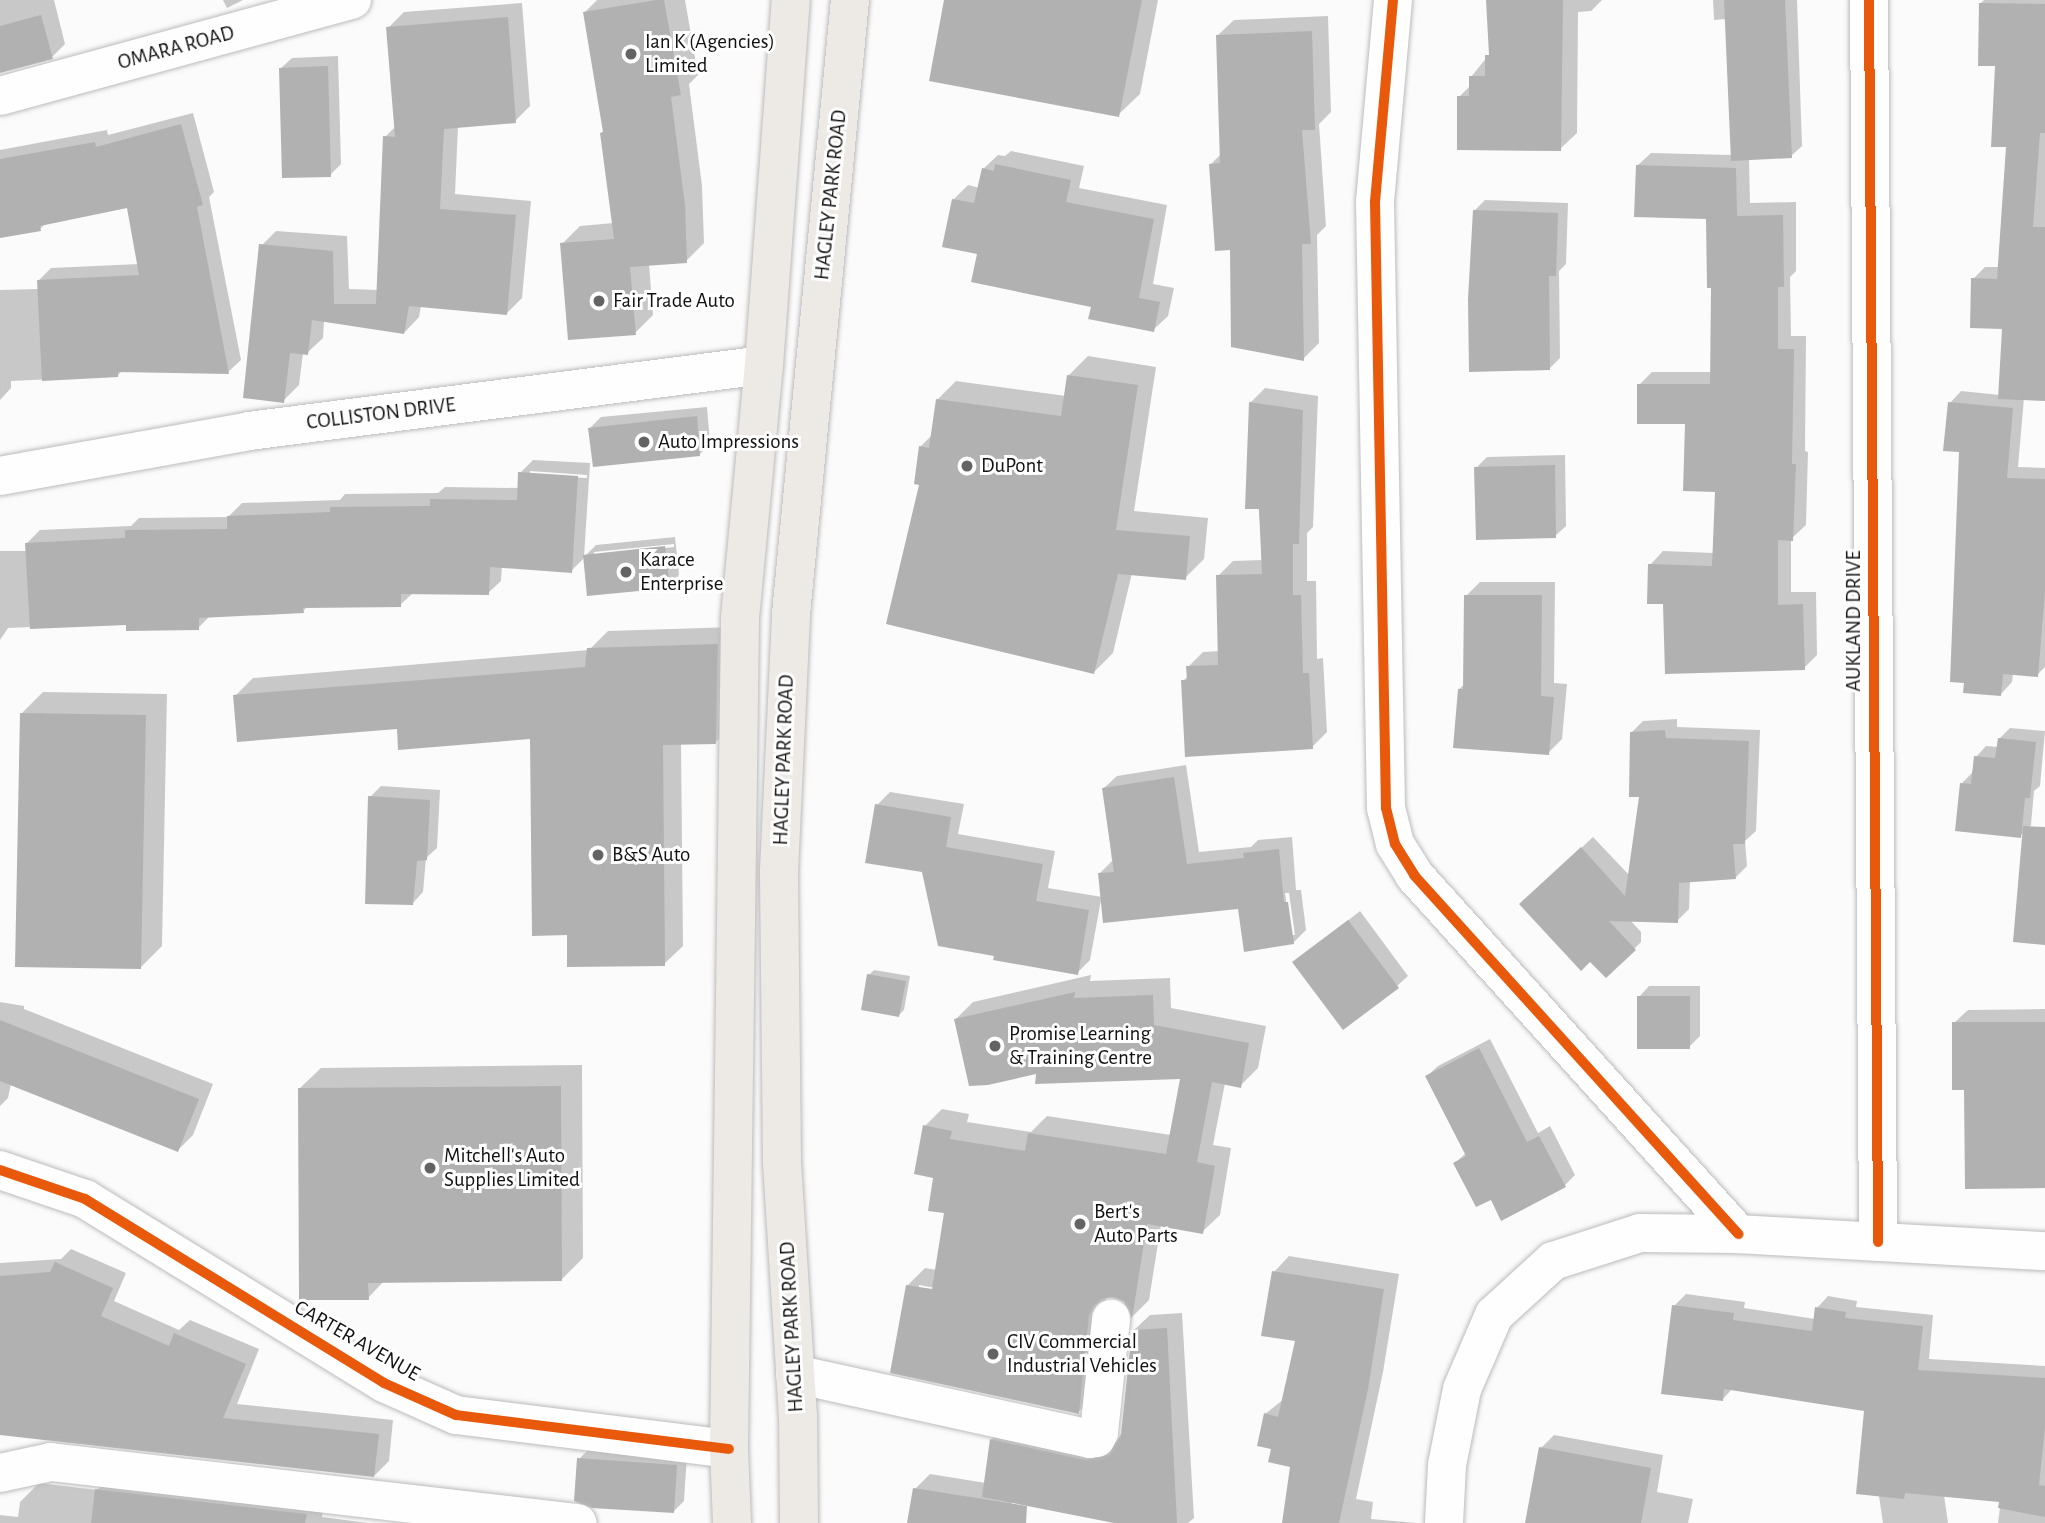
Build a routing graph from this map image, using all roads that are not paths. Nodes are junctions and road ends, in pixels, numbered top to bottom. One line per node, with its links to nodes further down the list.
1 (352, 0): 6 (street, OMARA ROAD)
2 (791, 0): 7 (main road, HAGLEY PARK ROAD)
3 (850, 0): 14 (main road, HAGLEY PARK ROAD)
4 (1392, 0): 10 (street)
5 (1869, 0): 11 (street, AUKLAND DRIVE)
6 (0, 96)
7 (764, 365): 8 (street, COLLISTON DRIVE); 15 (main road, HAGLEY PARK ROAD)
8 (0, 476)
9 (0, 1170): 15 (street, CARTER AVENUE)
10 (1738, 1234): 11 (street); 20 (street)
11 (1878, 1242): 12 (street)
12 (2045, 1251)
13 (1111, 1319): 14 (street)
14 (795, 1374): 19 (main road, HAGLEY PARK ROAD)
15 (729, 1450): 18 (main road, HAGLEY PARK ROAD)
16 (0, 1474): 17 (street)
17 (577, 1523)
18 (732, 1523)
19 (799, 1523)
20 (1444, 1523)

